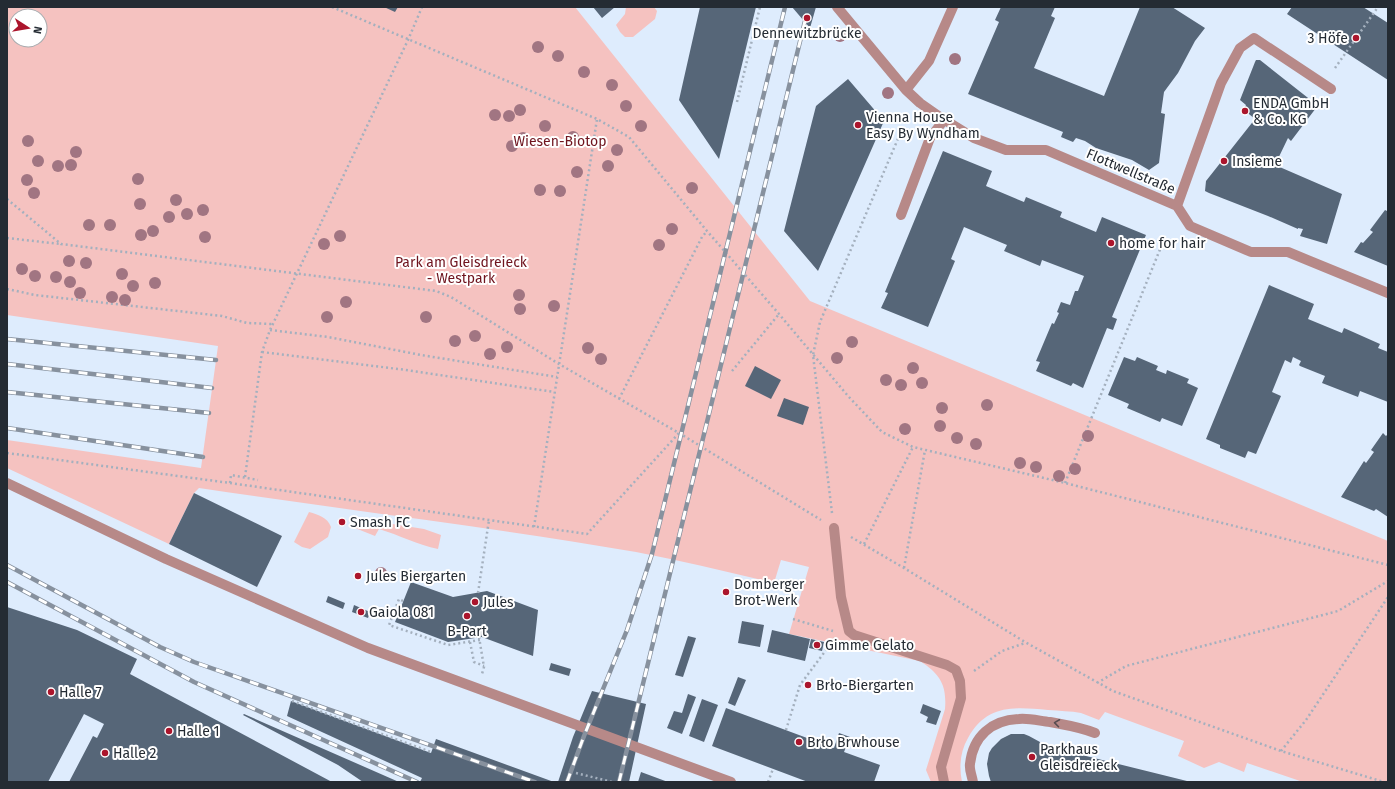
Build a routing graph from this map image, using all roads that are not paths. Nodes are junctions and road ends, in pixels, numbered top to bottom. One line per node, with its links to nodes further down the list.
1 (838, 7): 4 (street, Flottwellstraße)
2 (953, 7): 4 (street)
3 (1331, 89): 6 (street)
4 (906, 90): 5 (street, Flottwellstraße)
5 (944, 120): 6 (street, Flottwellstraße); 7 (street)
6 (1177, 206): 8 (street, Flottwellstraße)
7 (901, 215)
8 (1388, 293)
9 (7, 483): 12 (street)
10 (834, 528): 13 (street)
11 (1095, 733): 14 (street, one-way to 14)
12 (731, 782)
13 (944, 782)
14 (973, 782)

